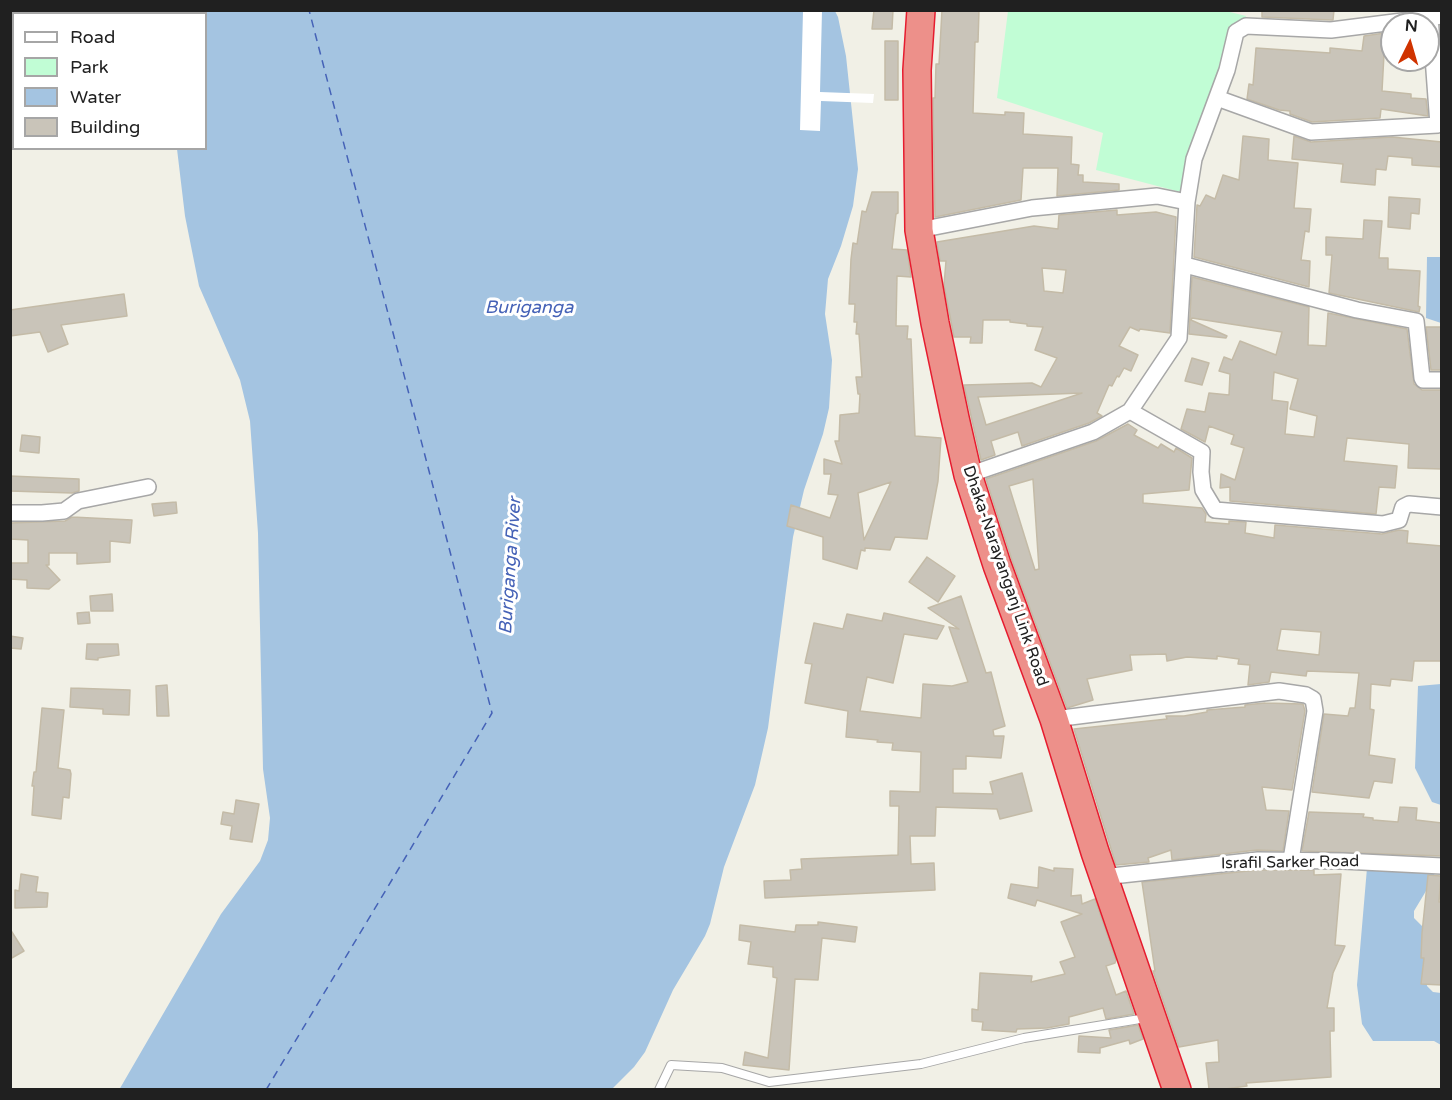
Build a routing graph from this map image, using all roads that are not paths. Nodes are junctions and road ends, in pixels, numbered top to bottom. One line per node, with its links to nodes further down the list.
1 (921, 10): 6 (highway, Dhaka-Narayanganj Link Road)
2 (1380, 24): 4 (street)
3 (1437, 72): 4 (street)
4 (1217, 98): 5 (street)
5 (1187, 202): 6 (street); 7 (street)
6 (919, 230): 10 (highway, Dhaka-Narayanganj Link Road)
7 (1185, 265): 8 (street); 9 (street)
8 (1442, 380)
9 (1130, 411): 10 (street); 12 (street)
10 (968, 475): 14 (highway, Dhaka-Narayanganj Link Road)
11 (148, 487): 13 (street)
12 (1442, 507)
13 (10, 513)
14 (1054, 719): 15 (street); 17 (highway, Dhaka-Narayanganj Link Road)
15 (1291, 860): 16 (street, Israfil Sarker Road); 17 (street, Israfil Sarker Road)
16 (1442, 866)
17 (1103, 877): 18 (highway, Dhaka-Narayanganj Link Road)
18 (1153, 1017): 19 (lane); 21 (highway, Dhaka-Narayanganj Link Road)
19 (768, 1086): 20 (lane)
20 (659, 1089)
21 (1177, 1089)

